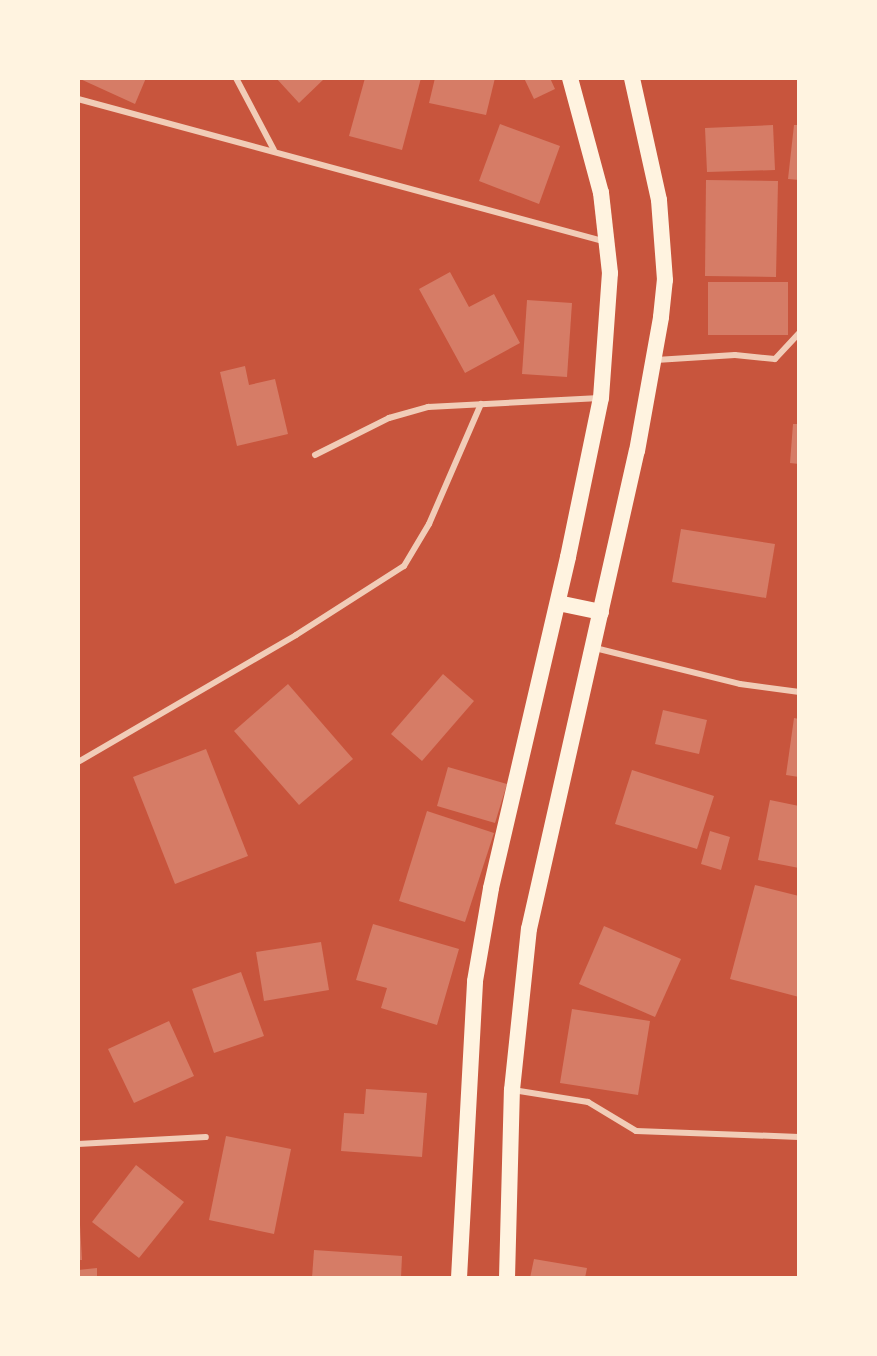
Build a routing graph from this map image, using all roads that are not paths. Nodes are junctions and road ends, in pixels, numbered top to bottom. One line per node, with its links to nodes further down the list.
1 (236, 78): 5 (street)
2 (570, 78): 6 (highway)
3 (632, 78): 8 (highway)
4 (78, 99): 5 (street)
5 (274, 150): 6 (street)
6 (606, 242): 9 (highway)
7 (799, 333): 8 (street)
8 (655, 360): 13 (highway)
9 (601, 398): 10 (street); 12 (highway)
10 (481, 404): 11 (street); 16 (street)
11 (315, 455)
12 (558, 603): 13 (highway); 21 (highway)
13 (601, 612): 14 (highway)
14 (594, 648): 15 (street); 17 (highway)
15 (799, 692)
16 (78, 762)
17 (512, 1090): 19 (street); 22 (highway)
18 (206, 1137): 20 (street)
19 (799, 1137)
20 (78, 1144)
21 (459, 1278)
22 (507, 1278)

